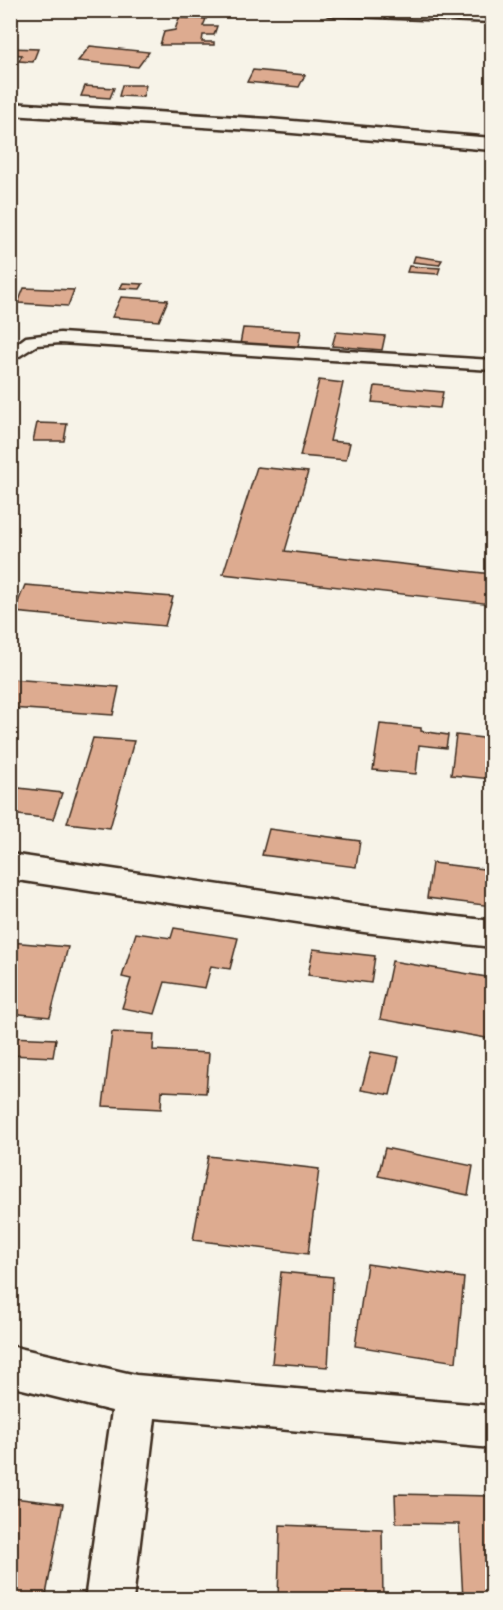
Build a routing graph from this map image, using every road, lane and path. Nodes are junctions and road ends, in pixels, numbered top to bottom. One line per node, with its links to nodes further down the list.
1 (329, 10): 2 (street)
2 (492, 17)
3 (10, 109): 4 (street)
4 (492, 144)
5 (10, 357): 6 (lane)
6 (492, 365)
7 (10, 866): 8 (street)
8 (492, 934)
9 (10, 1366): 10 (street)
10 (136, 1396): 11 (street); 12 (street)
11 (492, 1427)
12 (109, 1599)

